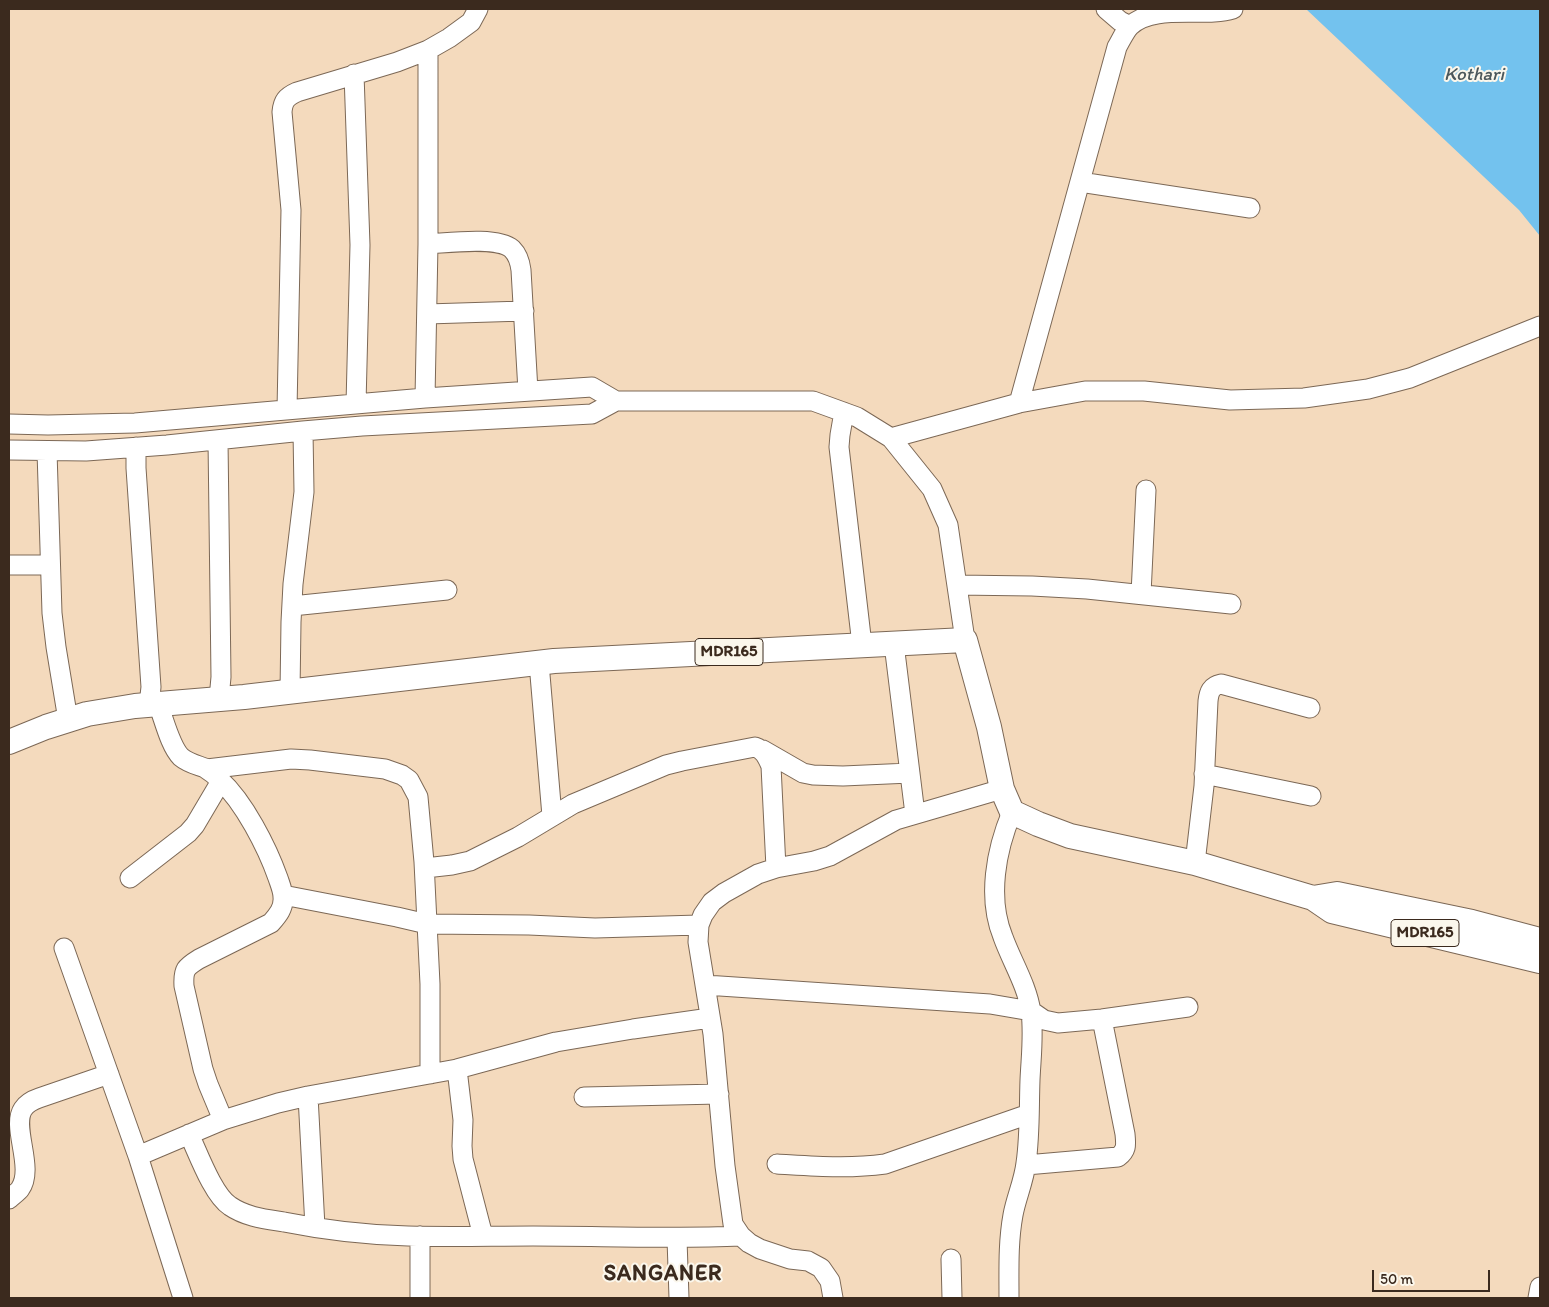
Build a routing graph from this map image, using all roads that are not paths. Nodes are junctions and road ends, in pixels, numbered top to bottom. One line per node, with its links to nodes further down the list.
1 (478, 9): 5 (street)
2 (1106, 9): 4 (street)
3 (1233, 9): 4 (street)
4 (1130, 26): 7 (street)
5 (428, 50): 6 (street); 9 (street)
6 (354, 74): 17 (street); 18 (street)
7 (1080, 182): 8 (street); 16 (street)
8 (1250, 208)
9 (428, 244): 10 (street); 11 (street)
10 (524, 312): 11 (street); 13 (street)
11 (427, 314): 14 (street)
12 (1540, 326): 16 (street)
13 (528, 391): 14 (street); 15 (street)
14 (425, 398): 17 (street)
15 (616, 400): 19 (street); 21 (street)
16 (1019, 402): 22 (street)
17 (356, 404): 18 (street)
18 (287, 410): 20 (street)
19 (844, 412): 22 (street); 37 (street)
20 (9, 424)
21 (303, 431): 23 (street); 34 (street)
22 (892, 438): 30 (street)
23 (218, 440): 24 (street); 40 (street)
24 (136, 447): 26 (street); 41 (street)
25 (9, 450): 26 (street)
26 (47, 451): 29 (street)
27 (1146, 490): 32 (street)
28 (9, 565): 29 (street)
29 (50, 565): 43 (street)
30 (957, 585): 32 (street); 35 (street)
31 (447, 590): 34 (street)
32 (1141, 594): 33 (street)
33 (1230, 604)
34 (292, 606): 39 (street)
35 (966, 640): 36 (main road, MDR165); 49 (main road)
36 (894, 644): 37 (main road, MDR165); 46 (street)
37 (862, 645): 38 (main road, MDR165)
38 (539, 663): 39 (main road, MDR165); 53 (street)
39 (290, 692): 40 (main road, MDR165)
40 (219, 699): 41 (main road, MDR165)
41 (154, 705): 43 (main road, MDR165); 48 (street)
42 (1310, 708): 47 (street)
43 (68, 720): 44 (main road, MDR165)
44 (9, 742)
45 (761, 749): 46 (street); 53 (street); 56 (street)
46 (910, 773): 52 (street)
47 (1204, 774): 50 (street); 54 (street)
48 (214, 775): 55 (street); 57 (street); 58 (street)
49 (1002, 789): 51 (main road); 52 (street)
50 (1311, 796)
51 (1012, 812): 54 (main road, MDR165); 67 (street)
52 (915, 814): 56 (street)
53 (552, 816): 55 (street)
54 (1195, 863): 59 (main road, MDR165)
55 (425, 868): 60 (street)
56 (776, 868): 61 (street)
57 (130, 878)
58 (284, 895): 60 (street); 77 (street)
59 (1313, 898): 62 (main road, MDR165); 64 (main road, MDR165)
60 (427, 924): 61 (street); 72 (street)
61 (699, 925): 65 (street)
62 (1540, 940)
63 (64, 948): 71 (street)
64 (1540, 961)
65 (705, 985): 67 (street); 68 (street)
66 (1188, 1007): 69 (street)
67 (1031, 1011): 69 (street); 76 (street)
68 (710, 1018): 70 (street); 73 (street)
69 (1102, 1019): 81 (street)
70 (457, 1069): 72 (street); 85 (street)
71 (109, 1074): 79 (street); 82 (street)
72 (430, 1074): 74 (street)
73 (718, 1094): 75 (street); 86 (street)
74 (308, 1096): 77 (street); 83 (street)
75 (584, 1097)
76 (1029, 1114): 80 (street); 81 (street)
77 (223, 1120): 78 (street)
78 (189, 1134): 79 (street); 83 (street)
79 (138, 1156): 90 (street)
80 (776, 1164)
81 (1026, 1164): 95 (street)
82 (9, 1199)
83 (315, 1227): 84 (street)
84 (420, 1236): 85 (street); 91 (street)
85 (483, 1236): 87 (street)
86 (741, 1236): 87 (street); 93 (street)
87 (677, 1238): 92 (street)
88 (951, 1259): 94 (street)
89 (1540, 1287): 96 (street)
90 (183, 1298)
91 (420, 1298)
92 (679, 1298)
93 (833, 1298)
94 (952, 1298)
95 (1009, 1298)
96 (1538, 1298)

